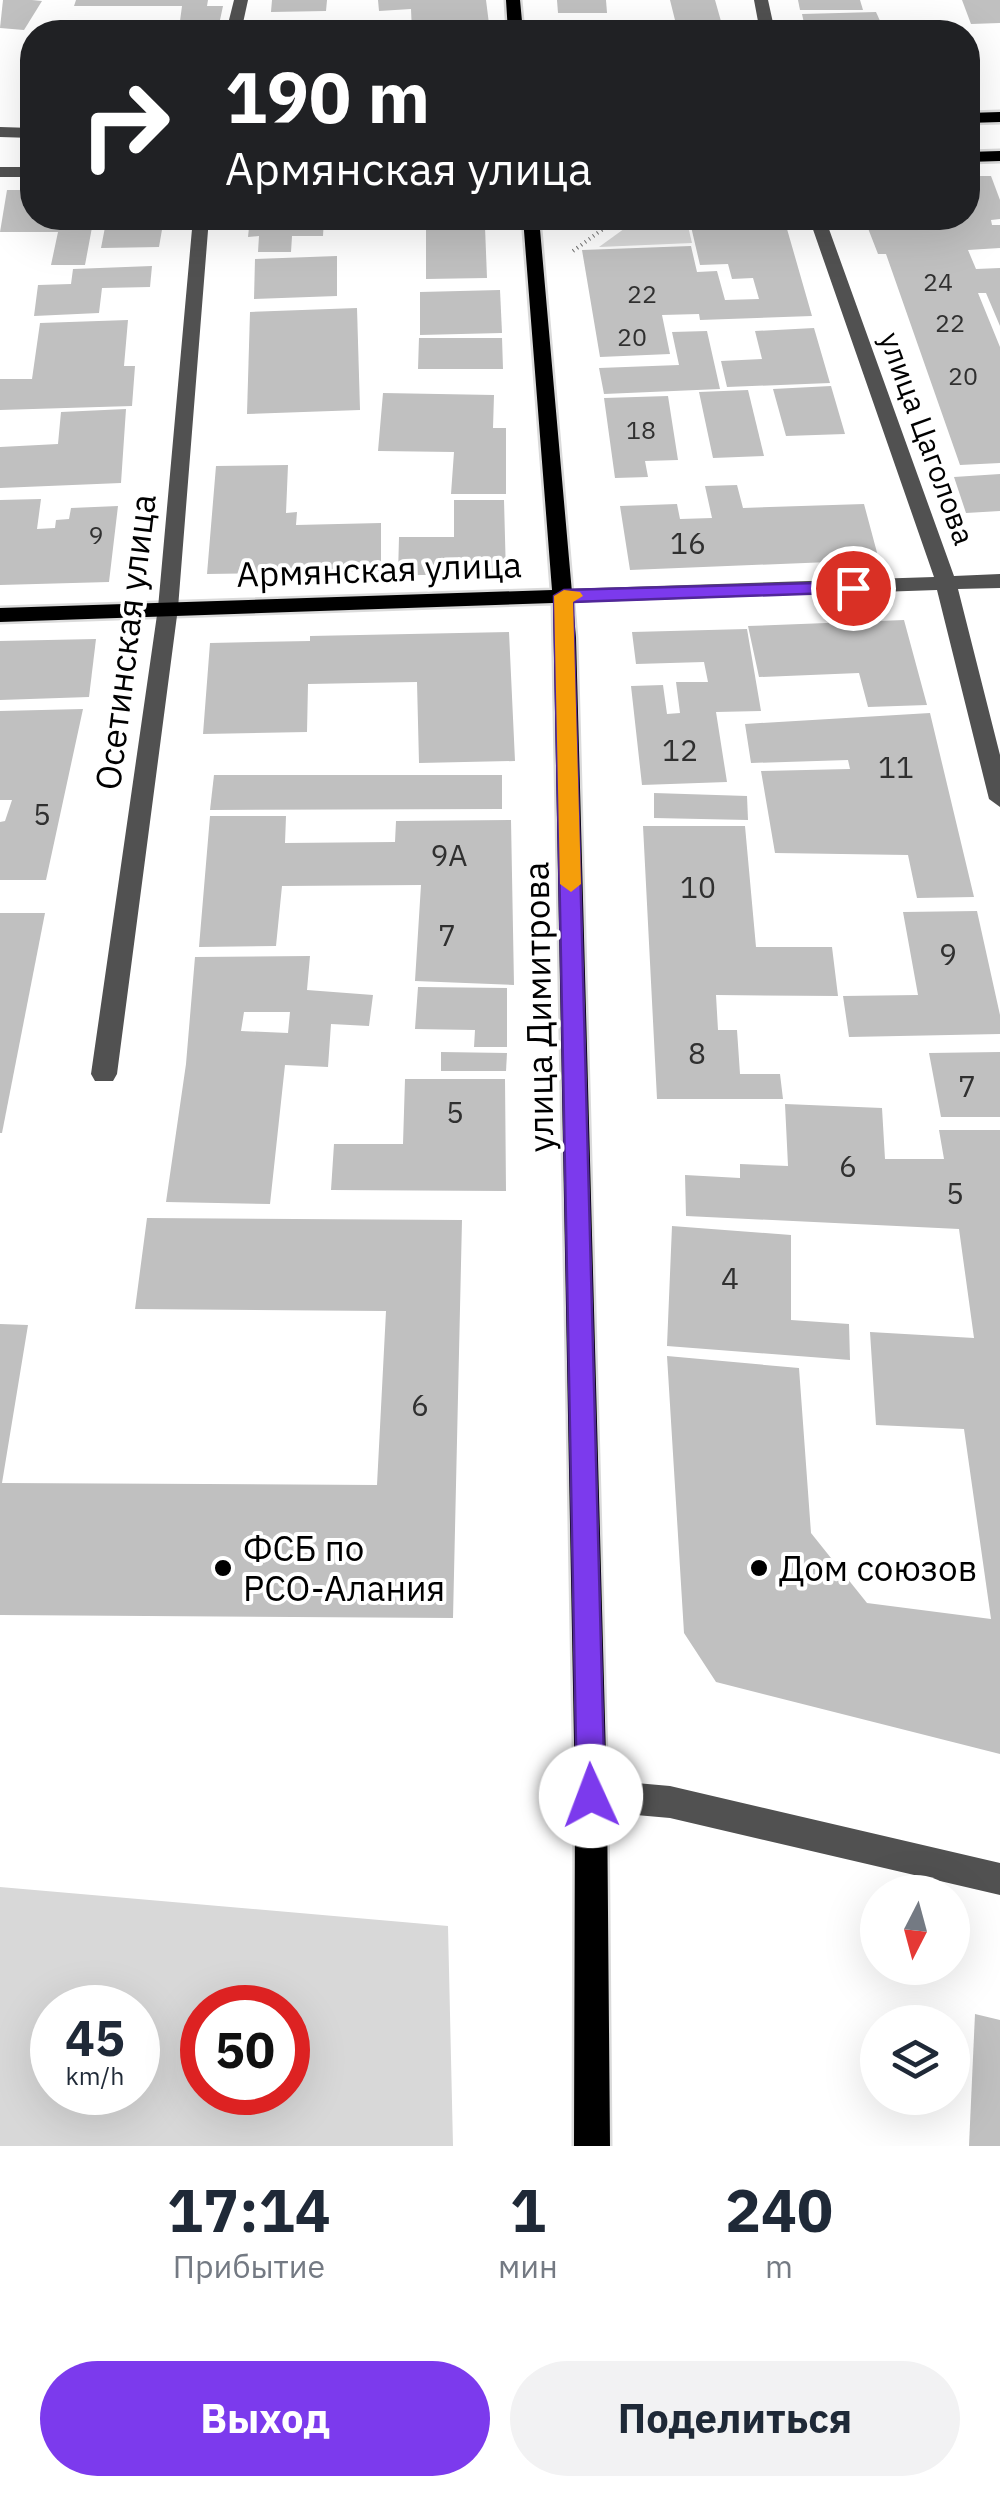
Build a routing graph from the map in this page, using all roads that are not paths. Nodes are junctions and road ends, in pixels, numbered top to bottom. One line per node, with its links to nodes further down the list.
1 (200, 230): 7 (street, Осетинская улица)
2 (532, 230): 6 (main road, улица Димитрова)
3 (821, 230): 5 (street, улица Цаголова)
4 (1000, 581): 5 (street, Армянская улица)
5 (948, 585): 6 (street, Армянская улица); 9 (street, улица Цаголова)
6 (564, 596): 7 (main road, Армянская улица); 11 (main road, улица Димитрова)
7 (168, 608): 8 (main road, Армянская улица); 10 (street, Осетинская улица)
8 (0, 615)
9 (1000, 799)
10 (104, 1074)
11 (591, 1796): 12 (street); 13 (main road, улица Димитрова)
12 (1000, 1879)
13 (592, 2146)

